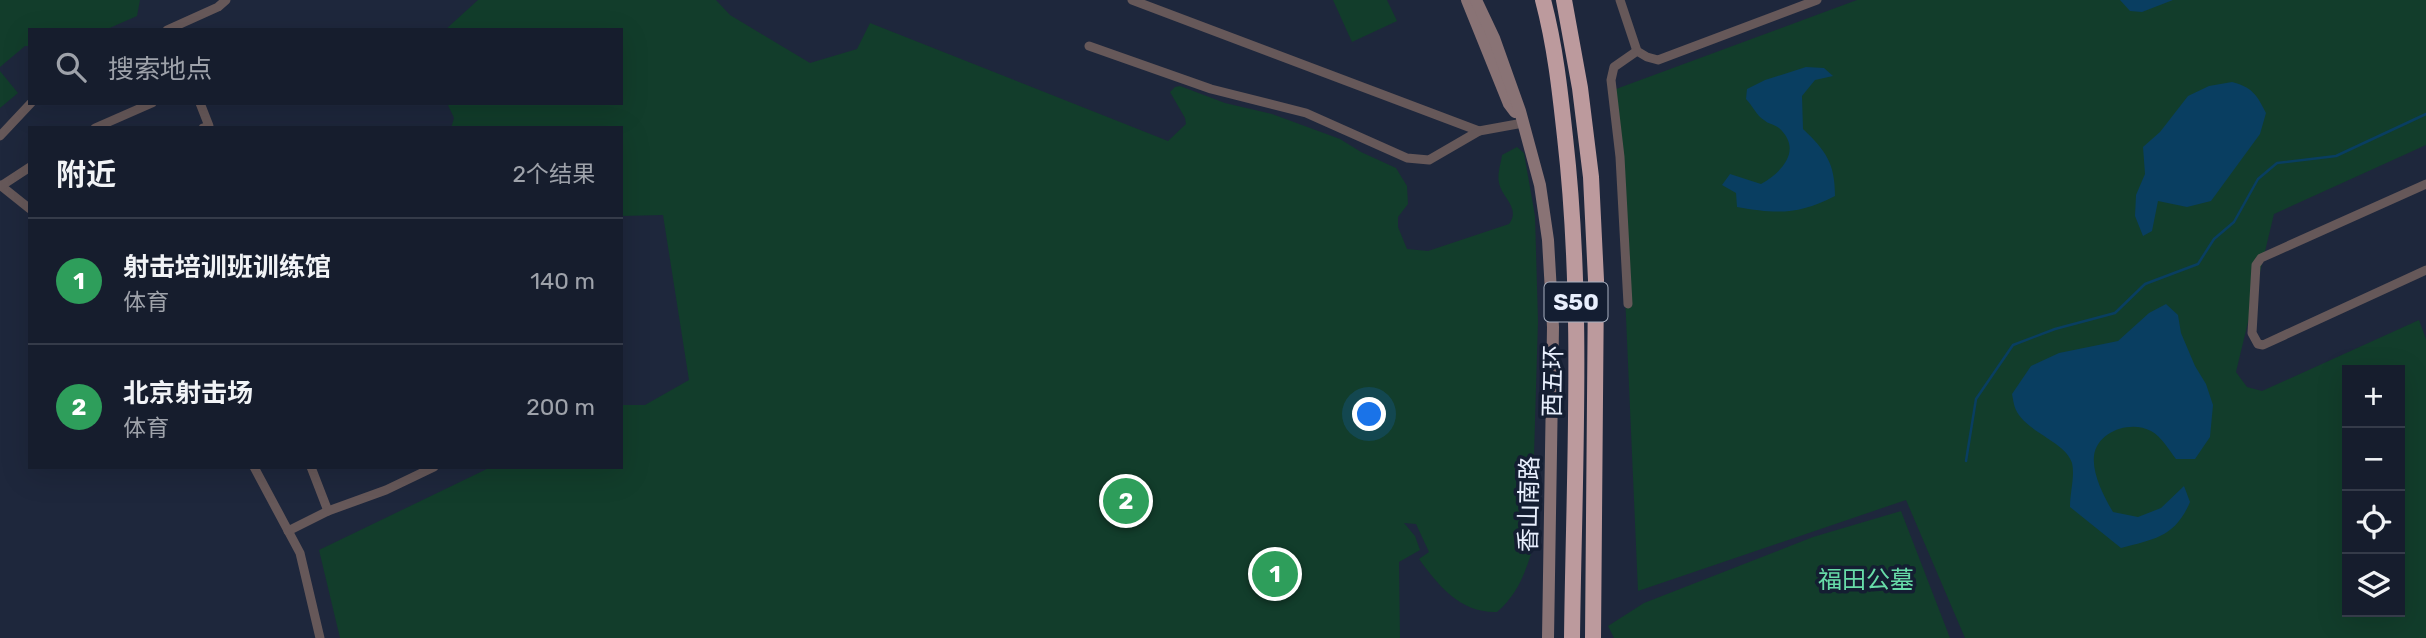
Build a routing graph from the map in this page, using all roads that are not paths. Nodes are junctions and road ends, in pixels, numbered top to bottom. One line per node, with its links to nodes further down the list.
1 (226, 0): 9 (street)
2 (1132, 0): 18 (street)
3 (1467, 0): 15 (main road, 香山南路)
4 (1476, 0): 15 (main road, 香山南路)
5 (1544, 0): 34 (highway, 西五环 / S50)
6 (1564, 0): 31 (highway, 西五环 / S50)
7 (1620, 0): 11 (street)
8 (1817, 0): 11 (street)
9 (172, 28)
10 (1089, 46): 18 (street)
11 (1637, 51): 25 (street)
12 (30, 105): 19 (street)
13 (147, 105): 16 (street)
14 (201, 105): 17 (street)
15 (1523, 123): 18 (street); 33 (main road, 香山南路)
16 (100, 126)
17 (207, 126)
18 (1479, 131)
19 (0, 136)
20 (28, 168): 22 (street)
21 (2426, 184): 24 (street)
22 (1, 185): 23 (street)
23 (28, 207)
24 (2426, 270)
25 (1628, 304)
26 (255, 469): 30 (street)
27 (312, 469): 29 (street)
28 (429, 469): 29 (street)
29 (328, 511): 30 (street)
30 (288, 531): 32 (street)
31 (1593, 633)
32 (320, 638)
33 (1548, 638)
34 (1572, 638)

